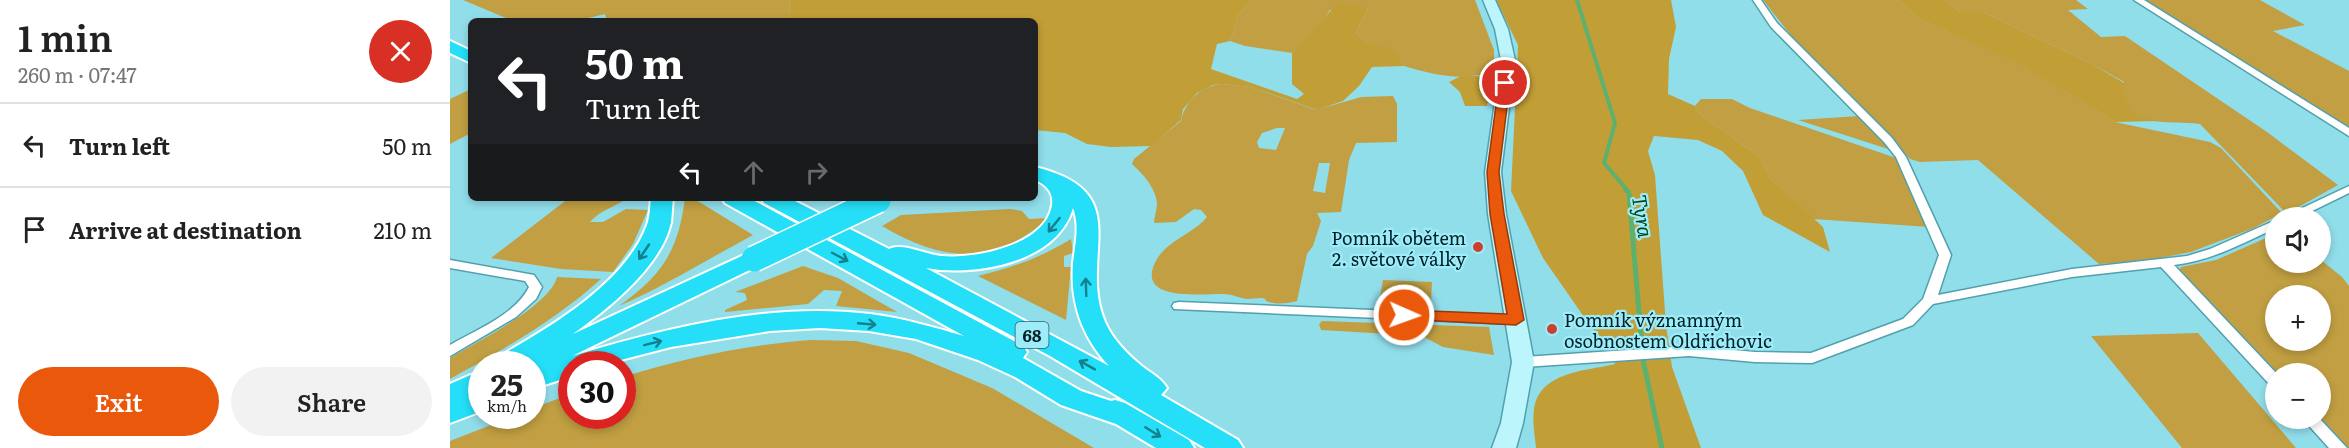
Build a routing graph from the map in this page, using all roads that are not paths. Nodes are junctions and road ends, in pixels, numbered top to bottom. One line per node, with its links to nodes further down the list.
1 (1489, 0): 22 (street)
2 (1757, 0): 20 (street)
3 (2138, 0): 8 (street)
4 (450, 29): 5 (highway)
5 (468, 39)
6 (450, 46): 7 (highway)
7 (468, 56)
8 (2349, 133)
9 (1040, 175): 17 (highway, one-way to 17); 39 (highway, one-way to 9)
10 (2349, 189): 15 (street)
11 (662, 201): 24 (highway, one-way to 24)
12 (739, 201): 35 (highway, 68, one-way to 35)
13 (778, 201): 17 (highway, 68)
14 (876, 201): 26 (highway, bridge)
15 (2311, 207)
16 (2265, 228): 18 (street)
17 (832, 230): 38 (highway, 68, one-way to 17)
18 (2164, 262): 20 (street); 28 (street)
19 (450, 264): 23 (street)
20 (1929, 301): 27 (street)
21 (1179, 306): 22 (street)
22 (1516, 320): 27 (street)
23 (450, 351)
24 (527, 351)
25 (622, 351): 35 (highway, one-way to 35)
26 (546, 357)
27 (1523, 362): 40 (street)
28 (2265, 370)
29 (468, 386): 30 (highway)
30 (450, 396)
31 (468, 396): 32 (highway)
32 (450, 404)
33 (468, 406): 34 (highway)
34 (450, 413)
35 (1127, 417): 37 (highway, 68, one-way to 37)
36 (2320, 429): 41 (street)
37 (1179, 448)
38 (1228, 448)
39 (1236, 448)
40 (1504, 448)
41 (2338, 448)

